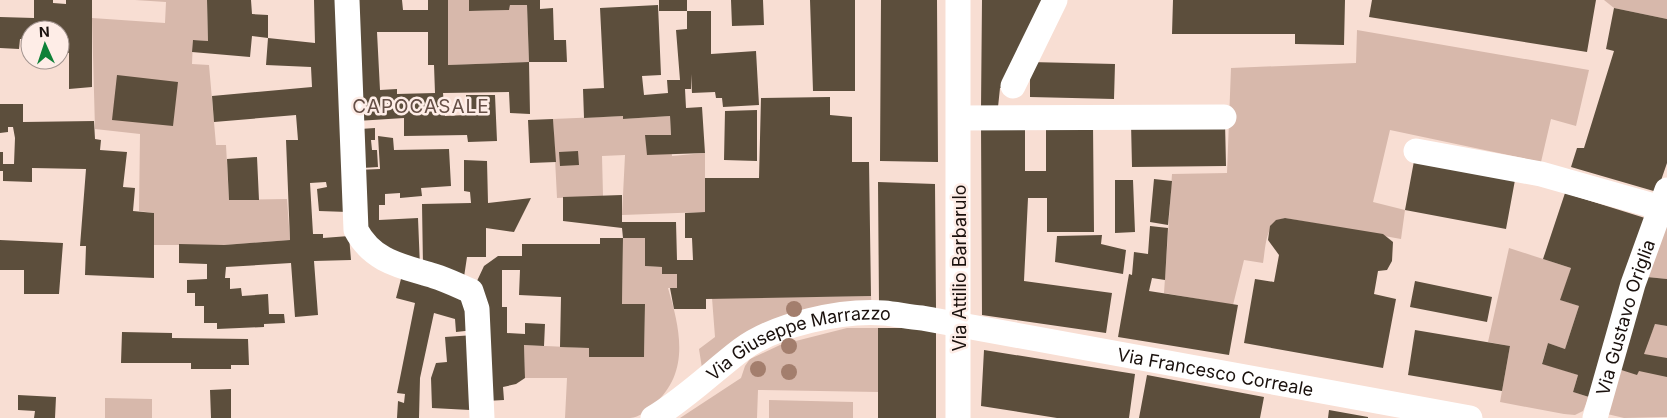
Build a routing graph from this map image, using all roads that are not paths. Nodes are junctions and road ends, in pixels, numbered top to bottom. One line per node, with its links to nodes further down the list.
1 (347, 0): 10 (street)
2 (958, 0): 6 (street, Via Attilio Barbarulo)
3 (1055, 0): 4 (street)
4 (1013, 86)
5 (1224, 117): 6 (street)
6 (959, 118): 9 (street, Via Attilio Barbarulo)
7 (1416, 151): 8 (street)
8 (1664, 199): 14 (street, Via Gustavo Origlia)
9 (960, 326): 11 (street, Via Giuseppe Marrazzo); 12 (street, Via Attilio Barbarulo); 13 (street, Via Francesco Correale)
10 (482, 418)
11 (653, 418)
12 (958, 418)
13 (1470, 418)
14 (1595, 418)

